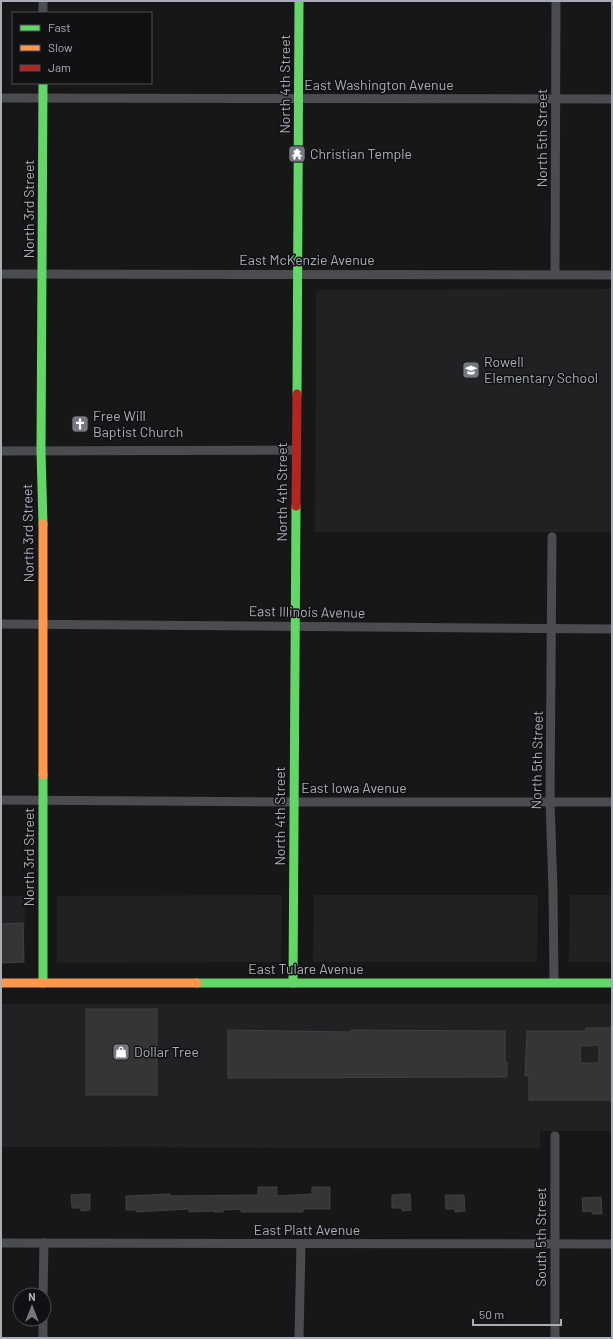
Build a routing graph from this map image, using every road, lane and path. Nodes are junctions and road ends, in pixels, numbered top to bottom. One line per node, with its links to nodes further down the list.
1 (43, 1): 4 (street)
2 (299, 1): 8 (street, North 4th Street)
3 (556, 1): 9 (street, North 5th Street)
4 (43, 12)
5 (43, 84): 7 (street, North 3rd Street)
6 (1, 98): 7 (street, East Washington Avenue)
7 (43, 98): 8 (street, East Washington Avenue); 12 (street, North 3rd Street)
8 (298, 98): 9 (street, East Washington Avenue); 13 (street, North 4th Street)
9 (556, 99): 10 (street, East Washington Avenue); 14 (street, North 5th Street)
10 (612, 99)
11 (1, 274): 12 (street, East McKenzie Avenue)
12 (43, 274): 13 (street, East McKenzie Avenue); 18 (street, North 3rd Street)
13 (297, 274): 14 (street, East McKenzie Avenue); 16 (street, North 4th Street)
14 (555, 274): 15 (street, East McKenzie Avenue)
15 (612, 274)
16 (296, 450): 18 (street); 22 (street, North 4th Street)
17 (1, 451): 18 (street)
18 (41, 451): 21 (street, North 3rd Street)
19 (552, 538): 23 (street, North 5th Street)
20 (1, 624): 21 (street, East Illinois Avenue)
21 (43, 624): 22 (street, East Illinois Avenue); 26 (street, North 3rd Street)
22 (296, 626): 23 (street, East Illinois Avenue); 27 (street, North 4th Street)
23 (552, 629): 24 (street, East Illinois Avenue); 28 (street, North 5th Street)
24 (612, 629)
25 (1, 800): 26 (street, East Iowa Avenue)
26 (43, 800): 27 (street, East Iowa Avenue); 31 (street, North 3rd Street)
27 (295, 802): 28 (street, East Iowa Avenue); 32 (street, North 4th Street)
28 (550, 802): 29 (street, East Iowa Avenue); 33 (street, North 5th Street)
29 (612, 802)
30 (1, 983): 31 (street, East Tulare Avenue)
31 (43, 983): 32 (street, East Tulare Avenue)
32 (294, 983): 33 (street, East Tulare Avenue)
33 (554, 983): 34 (street, East Tulare Avenue)
34 (612, 983)
35 (555, 1136): 40 (street, South 5th Street)
36 (1, 1243): 37 (street, East Platt Avenue)
37 (44, 1243): 38 (street, East Platt Avenue); 41 (street)
38 (301, 1244): 40 (street, East Platt Avenue); 44 (street)
39 (612, 1244): 40 (street, East Platt Avenue)
40 (556, 1245): 45 (street, South 5th Street)
41 (43, 1287)
42 (43, 1327): 43 (street)
43 (43, 1338)
44 (299, 1338)
45 (555, 1338)

